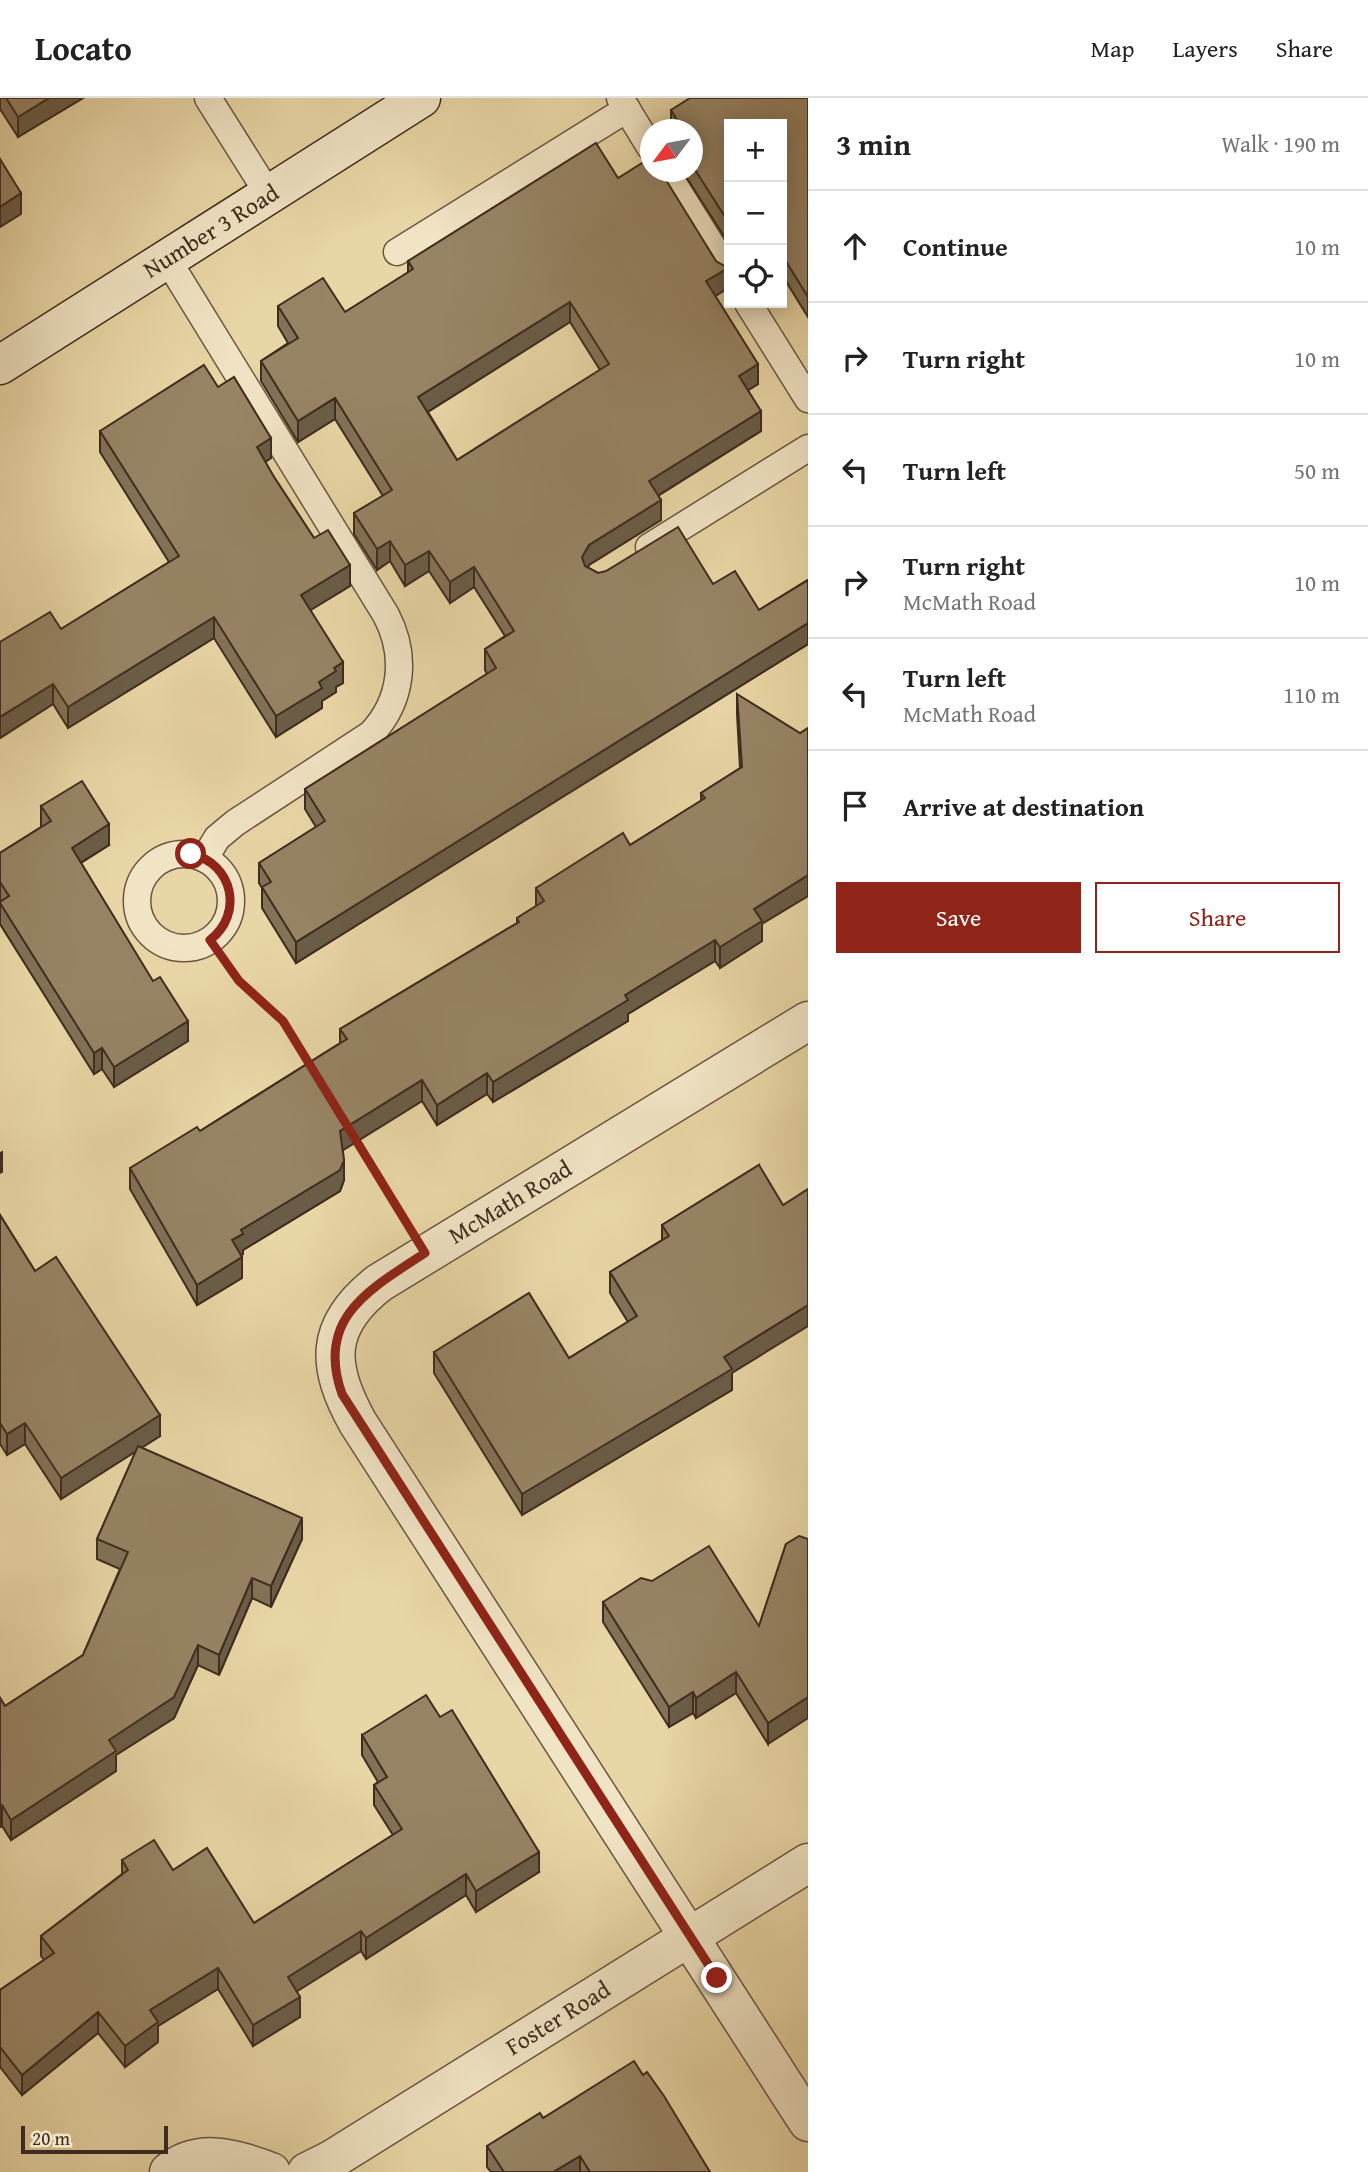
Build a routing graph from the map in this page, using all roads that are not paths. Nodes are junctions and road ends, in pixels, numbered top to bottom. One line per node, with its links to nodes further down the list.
1 (208, 98): 6 (lane)
2 (421, 98): 6 (street, Number 3 Road)
3 (624, 104): 4 (lane); 7 (lane)
4 (640, 130)
5 (672, 182): 9 (lane)
6 (269, 195): 8 (street, Number 3 Road)
7 (397, 252)
8 (167, 259): 11 (street, Number 3 Road); 15 (lane)
9 (724, 265)
10 (751, 308): 12 (lane)
11 (0, 365)
12 (808, 399)
13 (808, 449): 14 (lane)
14 (633, 556)
15 (205, 858): 15 (lane)
16 (808, 1021): 18 (street, McMath Road)
17 (808, 1863): 18 (street, Foster Road)
18 (690, 1936): 19 (street, McMath Road); 22 (street, Foster Road)
19 (808, 2122)
20 (169, 2172): 21 (street)
21 (271, 2172)
22 (307, 2172)

